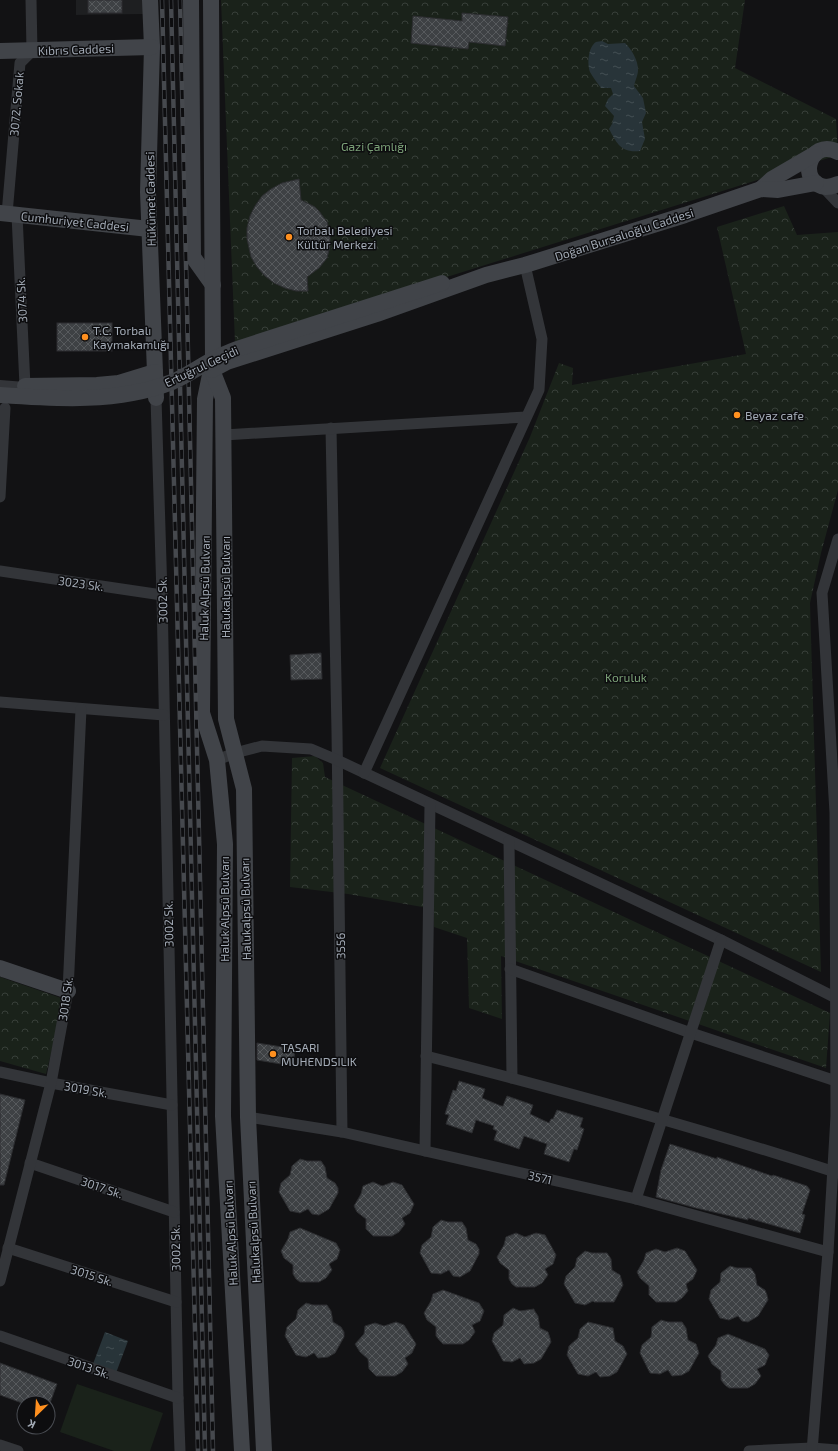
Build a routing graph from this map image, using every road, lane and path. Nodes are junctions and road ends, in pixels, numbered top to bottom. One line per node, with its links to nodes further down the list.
1 (31, 0): 6 (street)
2 (150, 0): 5 (main road, Hükümet Caddesi)
3 (191, 0): 18 (main road)
4 (211, 0): 18 (main road)
5 (152, 47): 6 (main road, Kıbrıs Caddesi); 15 (main road, Hükümet Caddesi)
6 (32, 50): 7 (main road, Kıbrıs Caddesi); 14 (street, 3072. Sokak)
7 (0, 51)
8 (837, 150): 9 (main road, Doğan Bursalıoğlu Caddesi)
9 (815, 154): 11 (main road); 12 (main road, Doğan Bursalıoğlu Caddesi)
10 (838, 184): 11 (main road, Doğan Bursalıoğlu Caddesi)
11 (819, 185): 12 (main road, Doğan Bursalıoğlu Caddesi); 13 (street)
12 (761, 189): 16 (main road, Doğan Bursalıoğlu Caddesi)
13 (838, 203)
14 (8, 214): 15 (main road, Cumhuriyet Caddesi); 22 (street, 3074 Sk.)
15 (149, 229): 20 (main road, Hükümet Caddesi)
16 (525, 265): 17 (main road, Doğan Bursalıoğlu Caddesi); 25 (street)
17 (486, 275): 19 (main road); 24 (main road, Ertuğrul Geçidi, bridge)
18 (212, 285): 19 (main road)
19 (212, 370): 27 (main road, Halukalpsü Bulvarı); 39 (main road, Haluk Alpsü Bulvarı)
20 (155, 372): 22 (main road); 23 (main road, Hükümet Caddesi)
21 (0, 384): 22 (street)
22 (25, 386)
23 (156, 398): 31 (street, 3002 Sk.)
24 (2, 401): 28 (street)
25 (526, 417): 26 (street); 41 (street)
26 (331, 428): 27 (street); 40 (street, 3556)
27 (224, 435): 38 (main road, Halukalpsü Bulvarı)
28 (0, 497)
29 (838, 539): 34 (street)
30 (0, 571): 31 (street, 3023 Sk.)
31 (162, 595): 35 (street, 3002 Sk.)
32 (0, 702): 33 (street)
33 (81, 709): 35 (street); 48 (street, 3018 Sk.)
34 (834, 714): 37 (street)
35 (164, 715): 56 (street, 3002 Sk.)
36 (838, 726): 37 (street)
37 (831, 736): 42 (street)
38 (235, 753): 39 (street); 40 (street); 57 (main road, Halukalpsü Bulvarı)
39 (217, 760): 76 (main road, Haluk Alpsü Bulvarı)
40 (337, 760): 41 (street); 59 (street, 3556)
41 (364, 773): 43 (street)
42 (836, 779): 49 (street)
43 (430, 804): 44 (street); 51 (street)
44 (509, 841): 45 (street); 47 (street)
45 (722, 940): 49 (street); 50 (street)
46 (0, 968): 48 (main road)
47 (510, 969): 50 (street); 53 (street)
48 (68, 992): 55 (street, 3018 Sk.)
49 (837, 999): 54 (street)
50 (691, 1033): 54 (street); 58 (street)
51 (426, 1056): 53 (street); 60 (street)
52 (0, 1072): 55 (street, 3019 Sk.)
53 (512, 1078): 58 (street)
54 (836, 1080): 62 (street)
55 (51, 1083): 56 (street, 3019 Sk.); 61 (street, 3018 Sk.)
56 (172, 1105): 64 (street, 3002 Sk.)
57 (248, 1118): 59 (street, 3571); 77 (main road, Halukalpsü Bulvarı)
58 (662, 1120): 62 (street); 63 (street)
59 (342, 1132): 60 (street, 3571)
60 (425, 1151): 63 (street, 3571)
61 (30, 1163): 64 (street, 3017 Sk.); 65 (street, 3018 Sk.)
62 (836, 1173): 66 (street)
63 (636, 1199): 66 (street, 3571)
64 (174, 1212): 68 (street, 3002 Sk.)
65 (8, 1248): 67 (street, 3018 Sk.); 68 (street, 3015 Sk.)
66 (828, 1252): 72 (street)
67 (0, 1281)
68 (176, 1302): 70 (street, 3002 Sk.)
69 (0, 1336): 70 (street, 3013 Sk.)
70 (178, 1398): 75 (street, 3002 Sk.)
71 (0, 1447): 74 (street)
72 (812, 1450): 73 (street); 78 (street)
73 (838, 1450)
74 (18, 1451)
75 (180, 1451)
76 (242, 1451)
77 (264, 1451)
78 (749, 1451)

